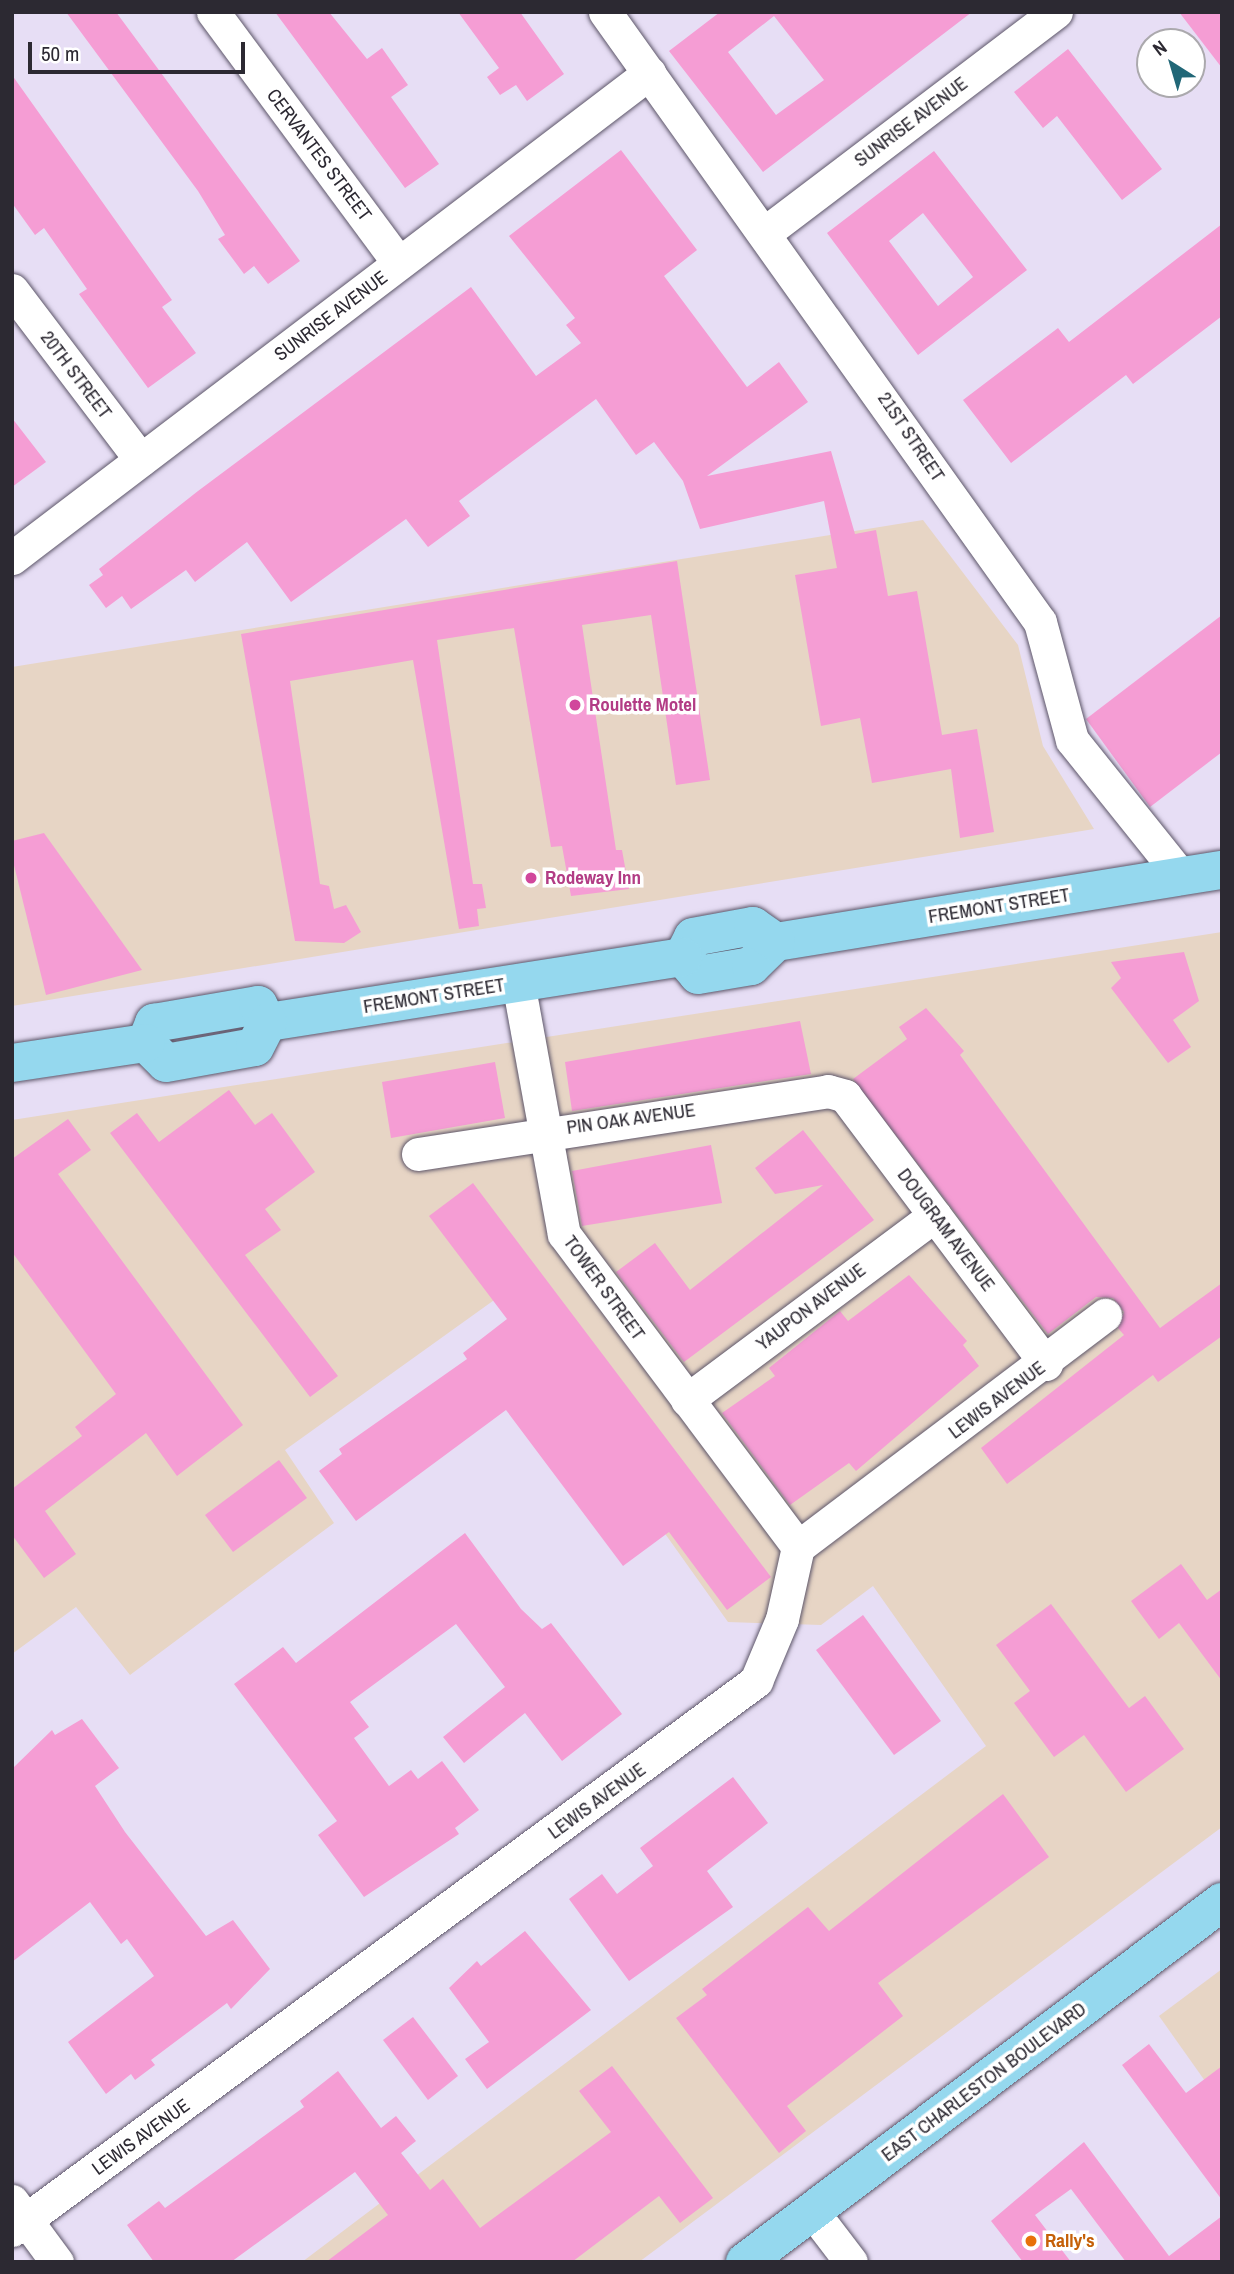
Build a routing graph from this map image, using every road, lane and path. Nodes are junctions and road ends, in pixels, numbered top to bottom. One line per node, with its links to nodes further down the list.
1 (213, 12): 6 (street, CERVANTES STREET)
2 (605, 12): 4 (street, 21ST STREET)
3 (1056, 12): 5 (street, SUNRISE AVENUE)
4 (649, 73): 5 (street, 21ST STREET); 6 (street, SUNRISE AVENUE)
5 (766, 232): 11 (street, 21ST STREET)
6 (399, 263): 8 (street, SUNRISE AVENUE)
7 (12, 290): 8 (street, 20TH STREET)
8 (141, 460): 9 (street, SUNRISE AVENUE)
9 (12, 558)
10 (1222, 870): 11 (main road, FREMONT STREET)
11 (1181, 876): 12 (main road, FREMONT STREET)
12 (518, 982): 13 (main road, FREMONT STREET); 15 (street, TOWER STREET)
13 (12, 1063)
14 (845, 1096): 15 (street, PIN OAK AVENUE); 17 (street, DOUGRAM AVENUE)
15 (542, 1131): 16 (street, PIN OAK AVENUE); 20 (street, TOWER STREET)
16 (418, 1154)
17 (935, 1214): 19 (street, DOUGRAM AVENUE); 20 (street, YAUPON AVENUE)
18 (1105, 1315): 19 (street, LEWIS AVENUE)
19 (1046, 1364): 21 (street, LEWIS AVENUE)
20 (687, 1400): 21 (street, TOWER STREET)
21 (798, 1547): 24 (street, LEWIS AVENUE)
22 (1222, 1902): 23 (main road, EAST CHARLESTON BOULEVARD)
23 (812, 2211): 26 (main road, EAST CHARLESTON BOULEVARD); 27 (street)
24 (17, 2217): 25 (street)
25 (57, 2262)
26 (745, 2262)
27 (851, 2262)

